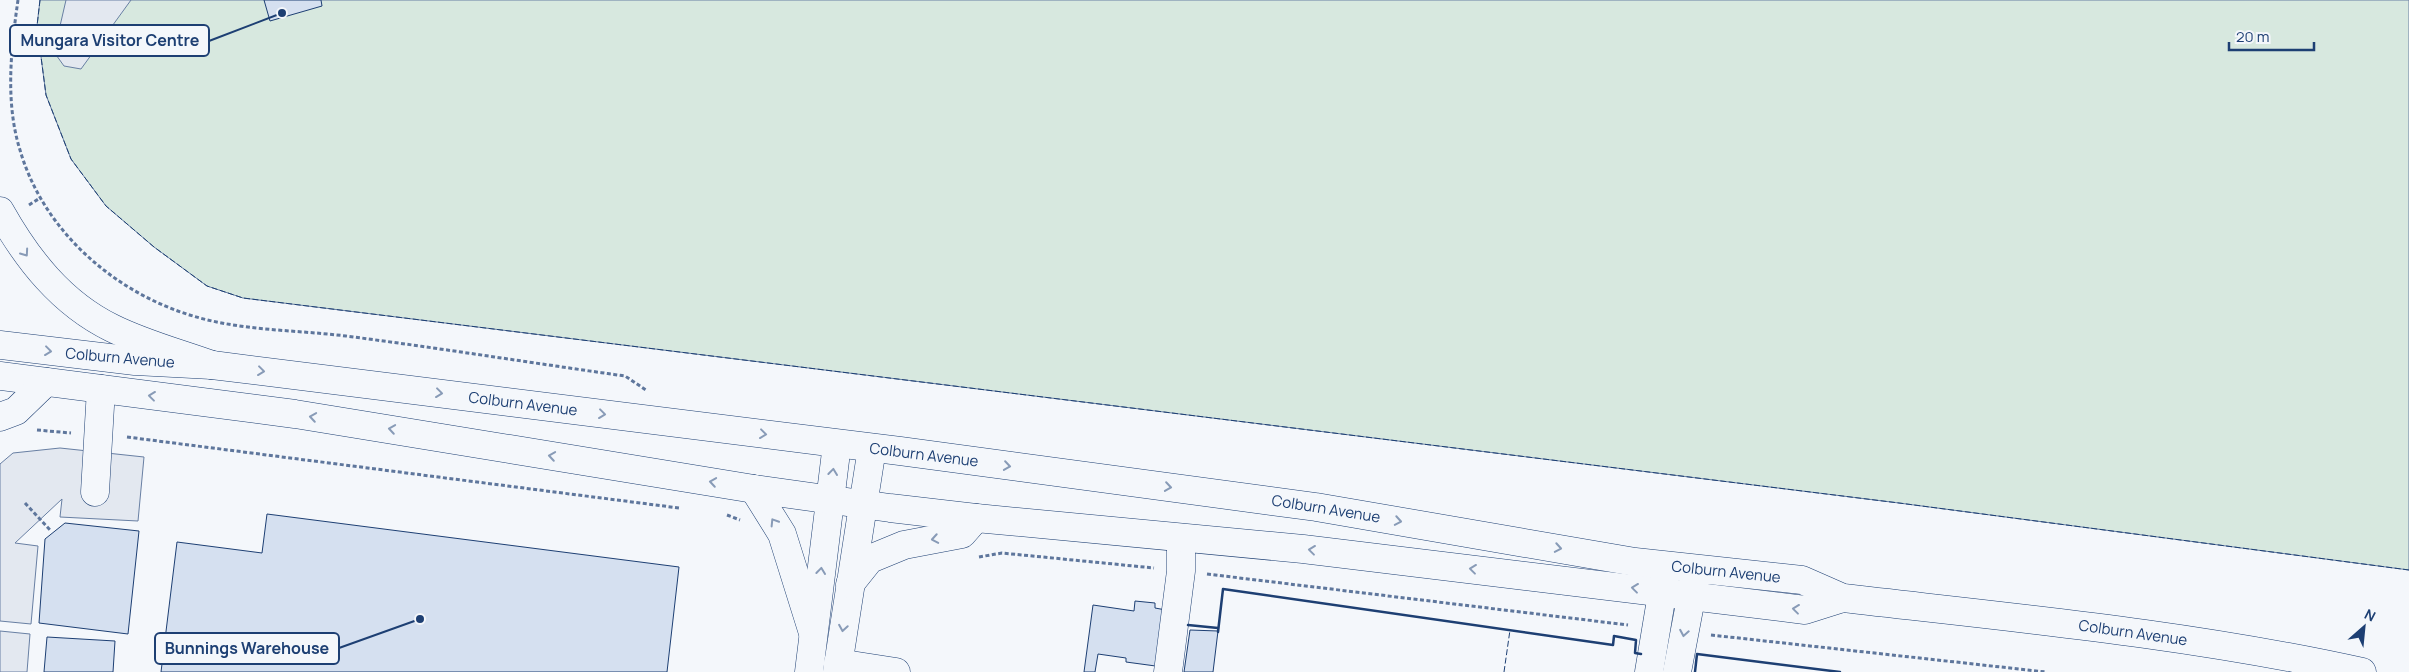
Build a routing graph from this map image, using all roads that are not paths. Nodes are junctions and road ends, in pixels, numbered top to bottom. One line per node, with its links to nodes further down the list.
1 (12, 209): 3 (main road, one-way to 3)
2 (0, 345): 3 (main road, Colburn Avenue, one-way to 3)
3 (212, 365): 8 (main road, Colburn Avenue, one-way to 8)
4 (0, 376): 5 (main road, Colburn Avenue)
5 (46, 382): 6 (main road, Colburn Avenue); 7 (main road)
6 (101, 389): 10 (main road, Colburn Avenue, one-way to 6); 11 (main road)
7 (0, 417)
8 (837, 444): 9 (main road, Colburn Avenue); 12 (main road, one-way to 8)
9 (872, 448): 13 (main road); 16 (main road, Colburn Avenue, one-way to 16)
10 (754, 488): 12 (main road, Colburn Avenue); 22 (main road, one-way to 10)
11 (95, 492)
12 (830, 500): 13 (main road, Colburn Avenue); 22 (main road, one-way to 12)
13 (863, 504): 14 (main road, Colburn Avenue); 18 (main road)
14 (976, 518): 15 (main road, Colburn Avenue); 18 (main road, one-way to 18)
15 (1181, 538): 19 (main road, Colburn Avenue, one-way to 15); 26 (main road)
16 (1667, 565): 17 (main road, Colburn Avenue); 19 (main road)
17 (1697, 568): 20 (main road); 21 (main road, Colburn Avenue)
18 (850, 584): 23 (main road, one-way to 23)
19 (1662, 592): 20 (main road, Colburn Avenue); 27 (main road)
20 (1691, 596): 21 (main road, Colburn Avenue, one-way to 20); 28 (main road, one-way to 28)
21 (1843, 598): 29 (main road, Colburn Avenue)
22 (813, 633): 24 (main road)
23 (837, 667): 25 (main road)
24 (809, 672)
25 (896, 672)
26 (1168, 672)
27 (1649, 672)
28 (1678, 672)
29 (2362, 672)

